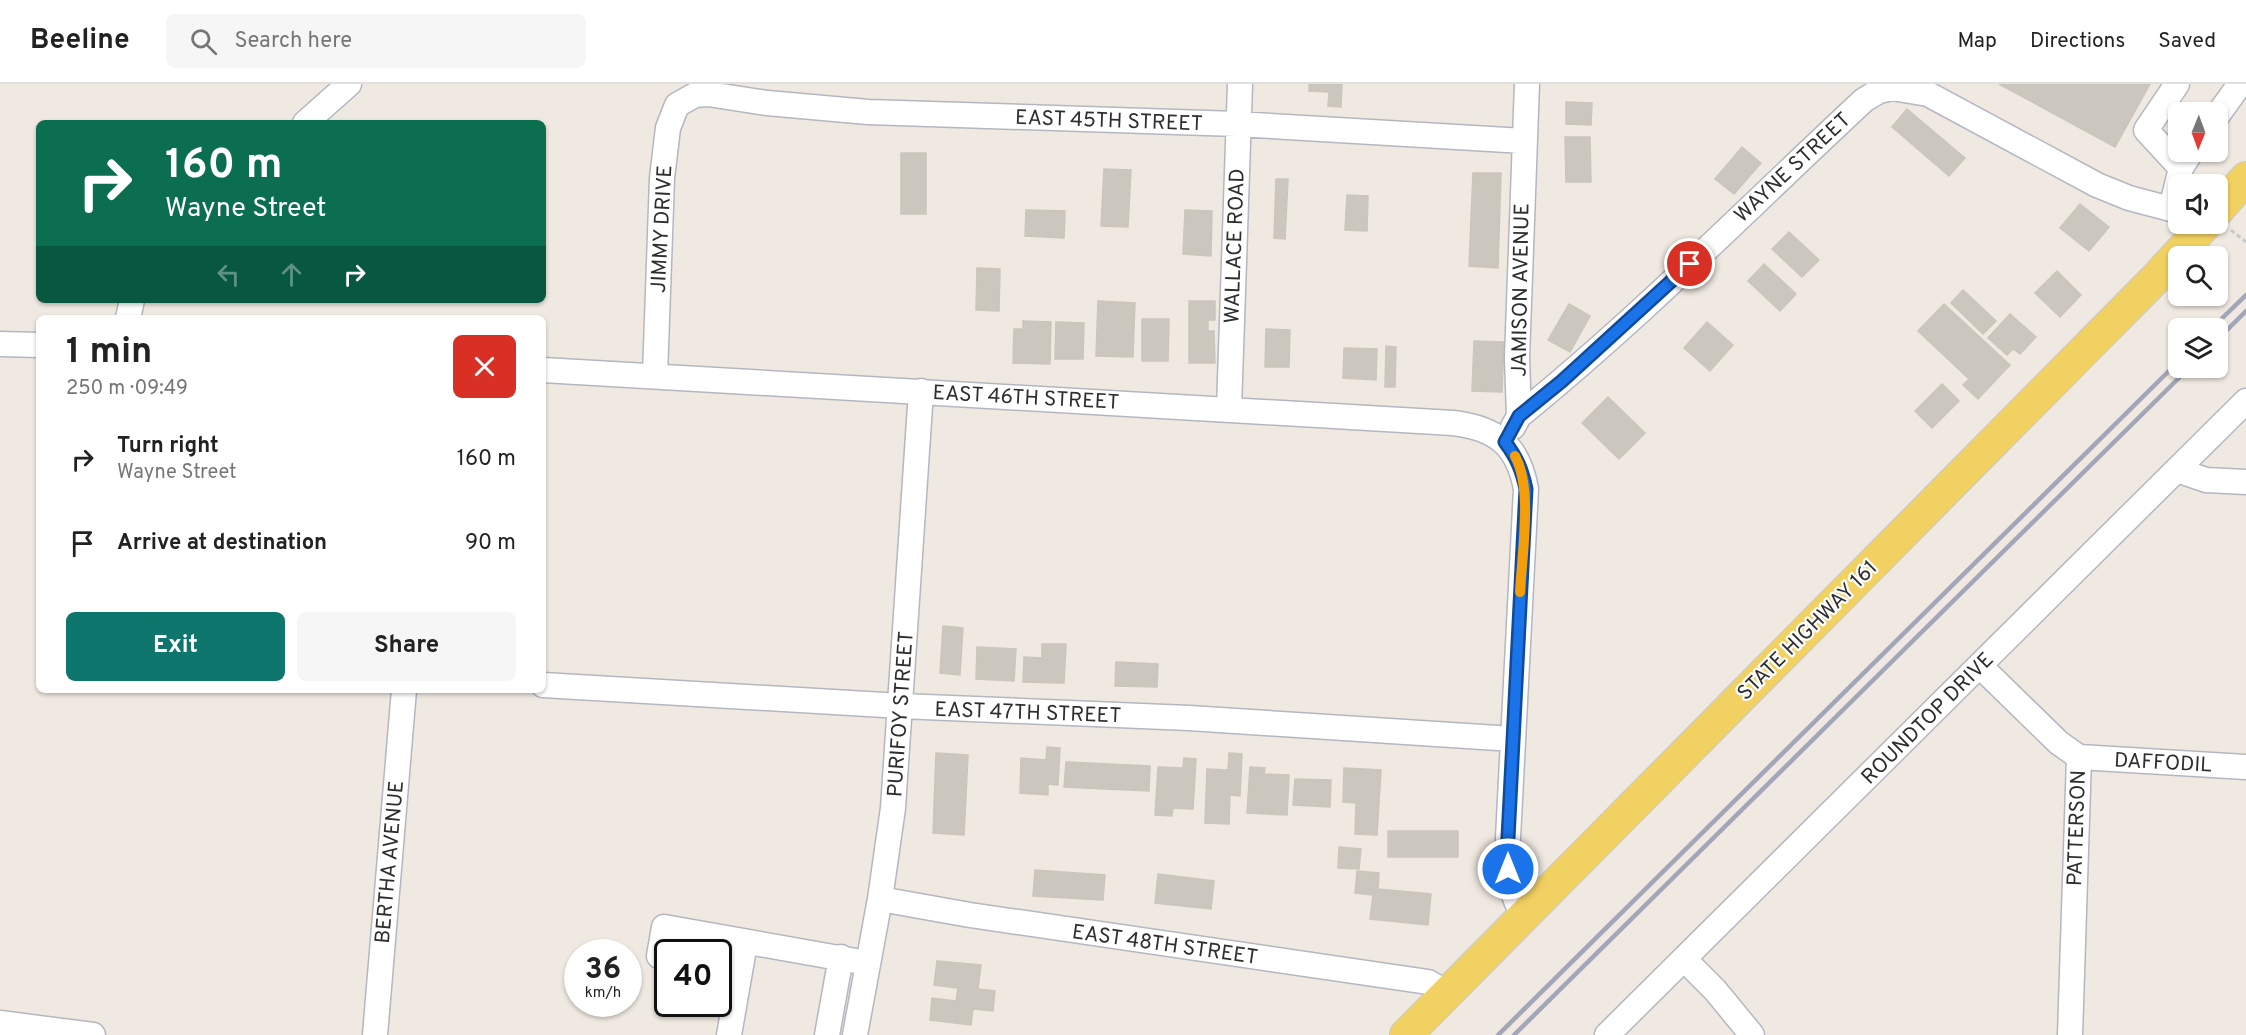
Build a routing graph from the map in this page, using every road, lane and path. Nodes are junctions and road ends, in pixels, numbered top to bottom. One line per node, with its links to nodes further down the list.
1 (349, 84): 8 (street)
2 (1240, 84): 9 (street, WALLACE ROAD)
3 (1527, 84): 10 (street, JAMISON AVENUE)
4 (2177, 84): 11 (street)
5 (2240, 84): 7 (street)
6 (695, 95): 9 (street, EAST 45TH STREET); 19 (street, JIMMY DRIVE)
7 (2227, 102)
8 (308, 120)
9 (1237, 124): 10 (street, EAST 45TH STREET); 22 (street, WALLACE ROAD)
10 (1524, 141): 23 (street, JAMISON AVENUE)
11 (2168, 146)
12 (2246, 178): 13 (main road)
13 (2228, 198)
14 (2168, 208): 23 (street, WAYNE STREET)
15 (2197, 234): 35 (main road, STATE HIGHWAY 161)
16 (0, 344): 17 (street)
17 (36, 345)
18 (546, 370): 19 (street, EAST 46TH STREET)
19 (655, 376): 20 (street, EAST 46TH STREET)
20 (921, 391): 22 (street, EAST 46TH STREET); 30 (street, PURIFOY STREET)
21 (2246, 401): 25 (street, ROUNDTOP DRIVE)
22 (1229, 409): 24 (street, EAST 46TH STREET)
23 (1519, 416): 24 (street)
24 (1505, 442): 31 (street)
25 (2177, 470): 26 (street); 27 (street, ROUNDTOP DRIVE)
26 (2246, 482)
27 (1980, 666): 32 (street, PATTERSON); 41 (street, ROUNDTOP DRIVE)
28 (546, 685): 30 (street, EAST 47TH STREET)
29 (404, 693): 48 (street, BERTHA AVENUE)
30 (901, 706): 31 (street, EAST 47TH STREET); 34 (street, PURIFOY STREET)
31 (1513, 739): 35 (street)
32 (2079, 757): 33 (street, DAFFODIL); 55 (street, PATTERSON)
33 (2246, 767)
34 (880, 899): 42 (street, PURIFOY STREET); 44 (street, EAST 48TH STREET)
35 (1523, 915): 44 (main road, STATE HIGHWAY 161)
36 (662, 939): 37 (street)
37 (726, 939)
38 (732, 940): 39 (street)
39 (746, 943): 40 (street); 43 (street)
40 (841, 957): 42 (street); 50 (street)
41 (1684, 959): 53 (street, ROUNDTOP DRIVE); 54 (street)
42 (867, 963): 51 (street, PURIFOY STREET)
43 (732, 966)
44 (1447, 993): 52 (main road, STATE HIGHWAY 161)
45 (729, 1017): 49 (street)
46 (0, 1023): 47 (street)
47 (93, 1035)
48 (375, 1035)
49 (729, 1035)
50 (827, 1035)
51 (855, 1035)
52 (1406, 1035)
53 (1607, 1035)
54 (1752, 1035)
55 (2070, 1035)

